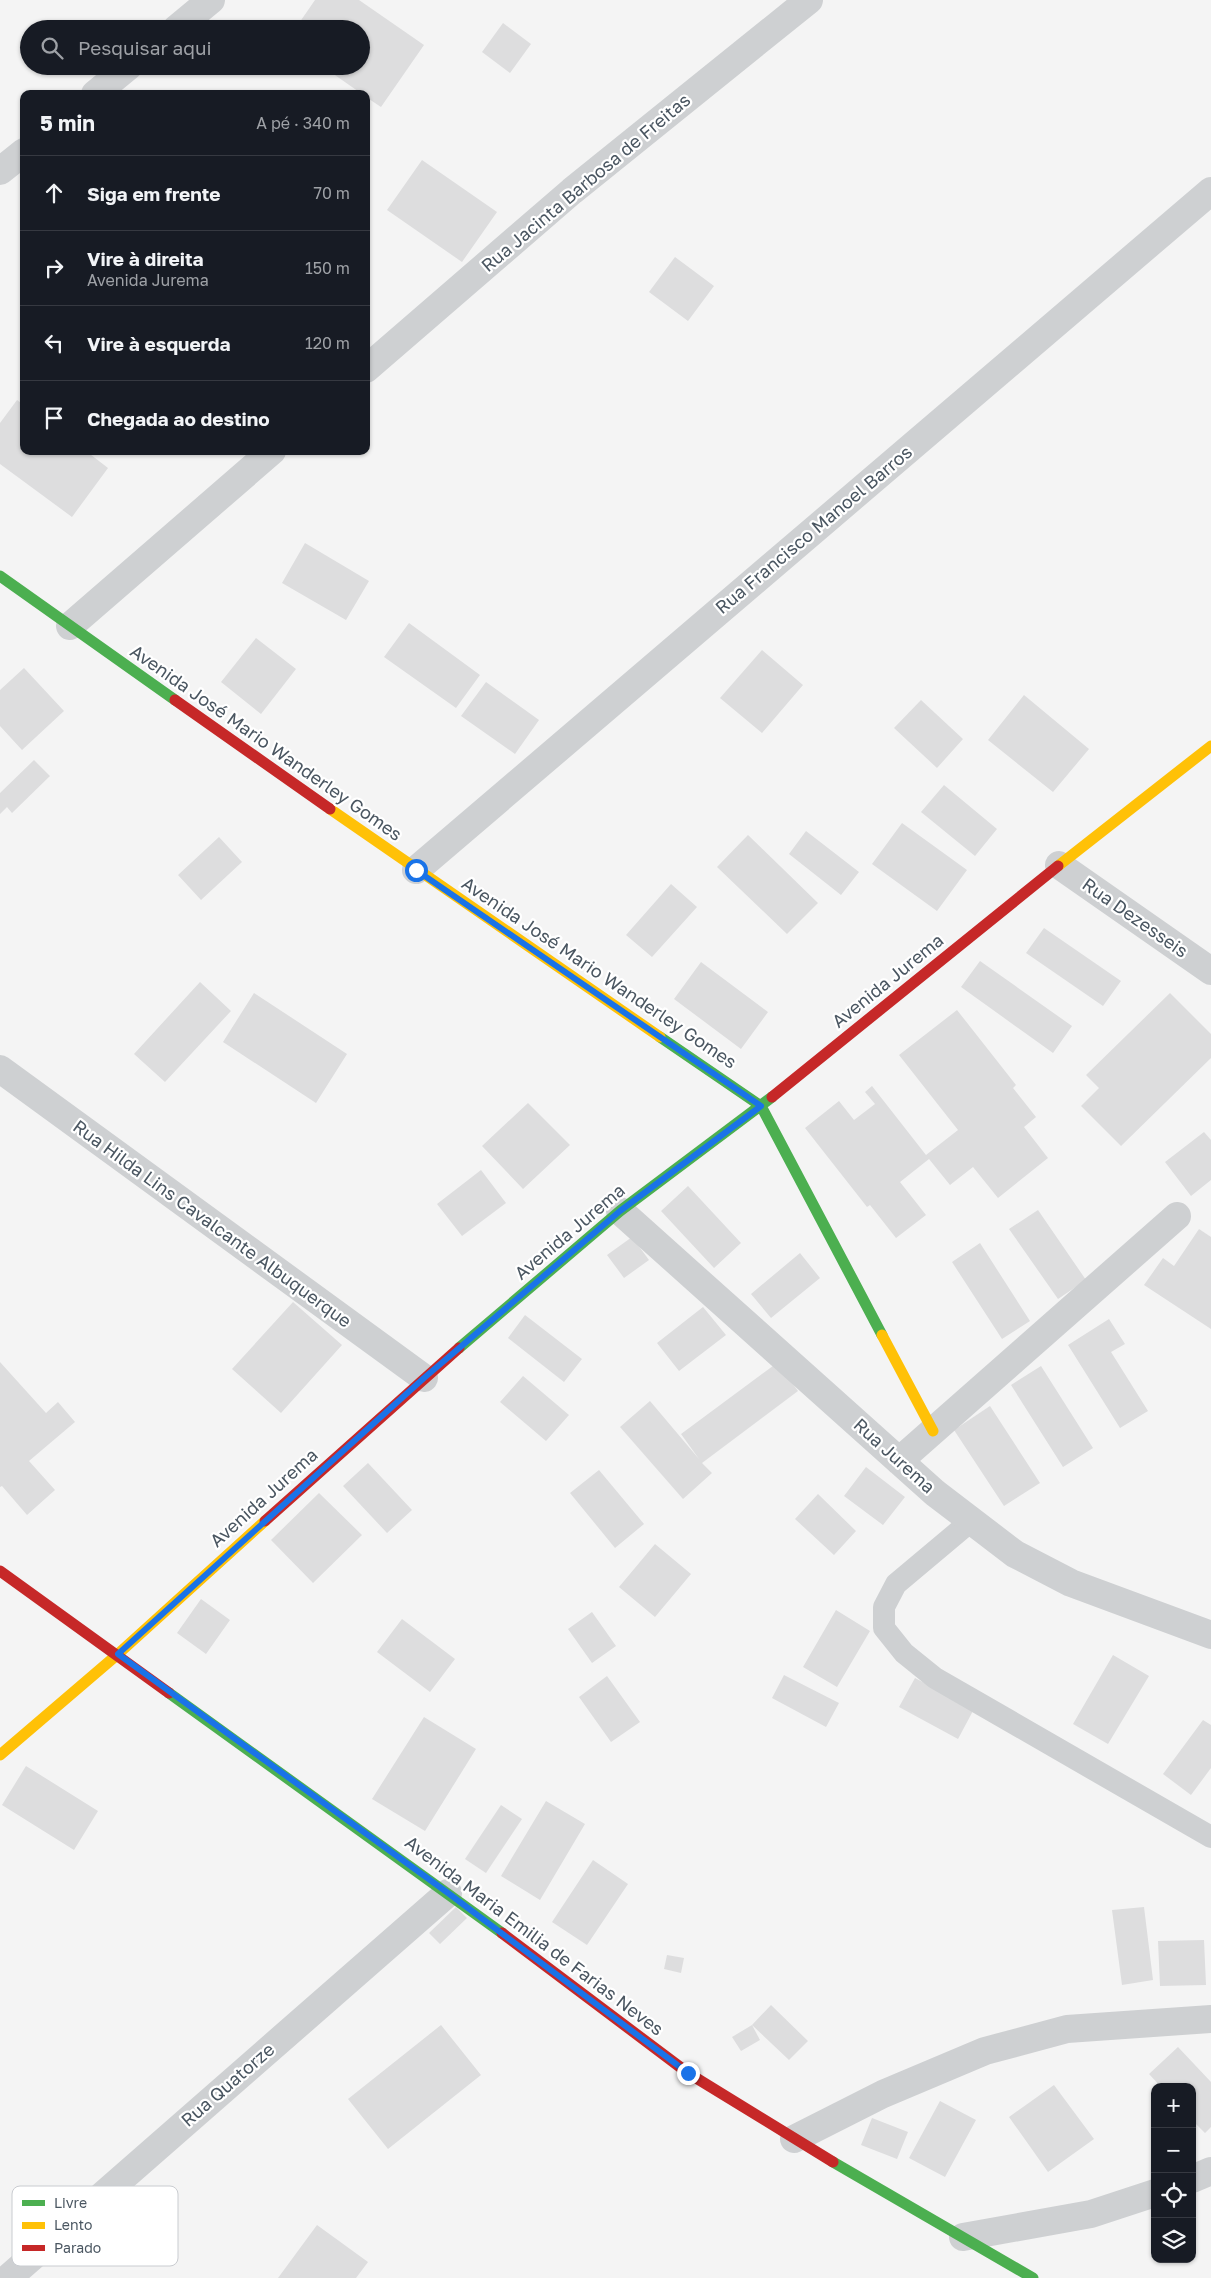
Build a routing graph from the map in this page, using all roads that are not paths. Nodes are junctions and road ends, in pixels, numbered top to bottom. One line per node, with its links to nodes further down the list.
1 (212, 0): 3 (street)
2 (809, 0): 9 (street, Rua Jacinta Barbosa de Freitas)
3 (187, 20)
4 (119, 75): 5 (street)
5 (101, 90)
6 (20, 155): 7 (street)
7 (0, 171)
8 (1211, 191): 15 (street, Rua Francisco Manoel Barros)
9 (370, 366)
10 (267, 455): 12 (street)
11 (0, 576): 12 (street, Avenida José Mario Wanderley Gomes)
12 (70, 626): 15 (street, Avenida José Mario Wanderley Gomes)
13 (1211, 746): 14 (street, Avenida Jurema)
14 (1059, 865): 16 (street, Rua Dezesseis); 18 (street, Avenida Jurema)
15 (416, 870): 18 (street, Avenida José Mario Wanderley Gomes)
16 (1211, 971)
17 (0, 1069): 21 (street, Rua Hilda Lins Cavalcante Albuquerque)
18 (761, 1106): 19 (street, Avenida Jurema); 22 (street)
19 (620, 1211): 21 (street, Avenida Jurema); 23 (street, Rua Jurema)
20 (1177, 1216): 22 (street)
21 (424, 1378): 27 (street, Avenida Jurema)
22 (933, 1431): 23 (street)
23 (899, 1461): 24 (street, Rua Jurema)
24 (971, 1521): 26 (street, Rua Jurema); 29 (lane)
25 (0, 1571): 27 (street, Avenida Maria Emilia de Farias Neves)
26 (1211, 1635)
27 (118, 1654): 28 (street, Avenida Jurema); 30 (street, Avenida Maria Emilia de Farias Neves)
28 (0, 1755)
29 (1211, 1837)
30 (448, 1893): 32 (street, Avenida Maria Emilia de Farias Neves); 35 (street, Rua Quatorze)
31 (1211, 2020): 32 (street)
32 (794, 2139): 37 (street, Avenida Maria Emilia de Farias Neves)
33 (1211, 2171): 34 (street)
34 (1196, 2177)
35 (113, 2186)
36 (1151, 2194): 37 (street)
37 (963, 2237): 40 (street, Avenida Maria Emilia de Farias Neves)
38 (22, 2266): 39 (street, Rua Quatorze)
39 (8, 2278)
40 (1034, 2278)

